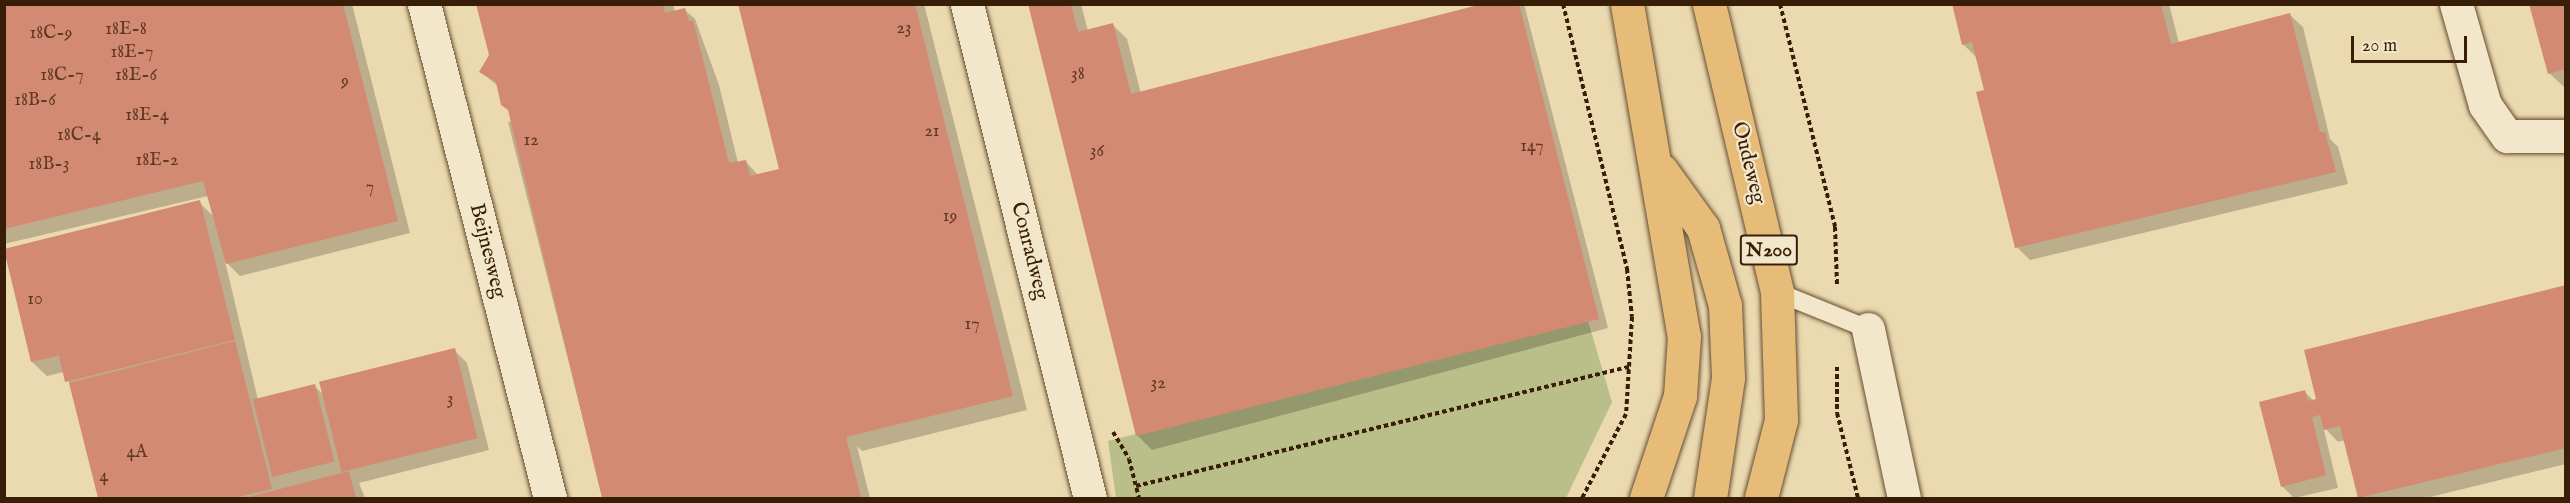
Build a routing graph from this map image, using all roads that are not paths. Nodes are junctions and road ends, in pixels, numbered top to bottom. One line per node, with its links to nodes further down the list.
1 (424, 4): 10 (street, Beijnesweg)
2 (967, 4): 11 (street, Conradweg)
3 (1709, 4): 8 (main road, Oudeweg / N200)
4 (2456, 4): 6 (street)
5 (1626, 5): 7 (main road, N200)
6 (2565, 136)
7 (1656, 164): 12 (main road); 13 (main road, N200)
8 (1777, 292): 9 (lane); 14 (main road, Oudeweg / N200)
9 (1868, 329): 15 (street)
10 (550, 498)
11 (1090, 498)
12 (1646, 498)
13 (1710, 498)
14 (1761, 498)
15 (1904, 498)

